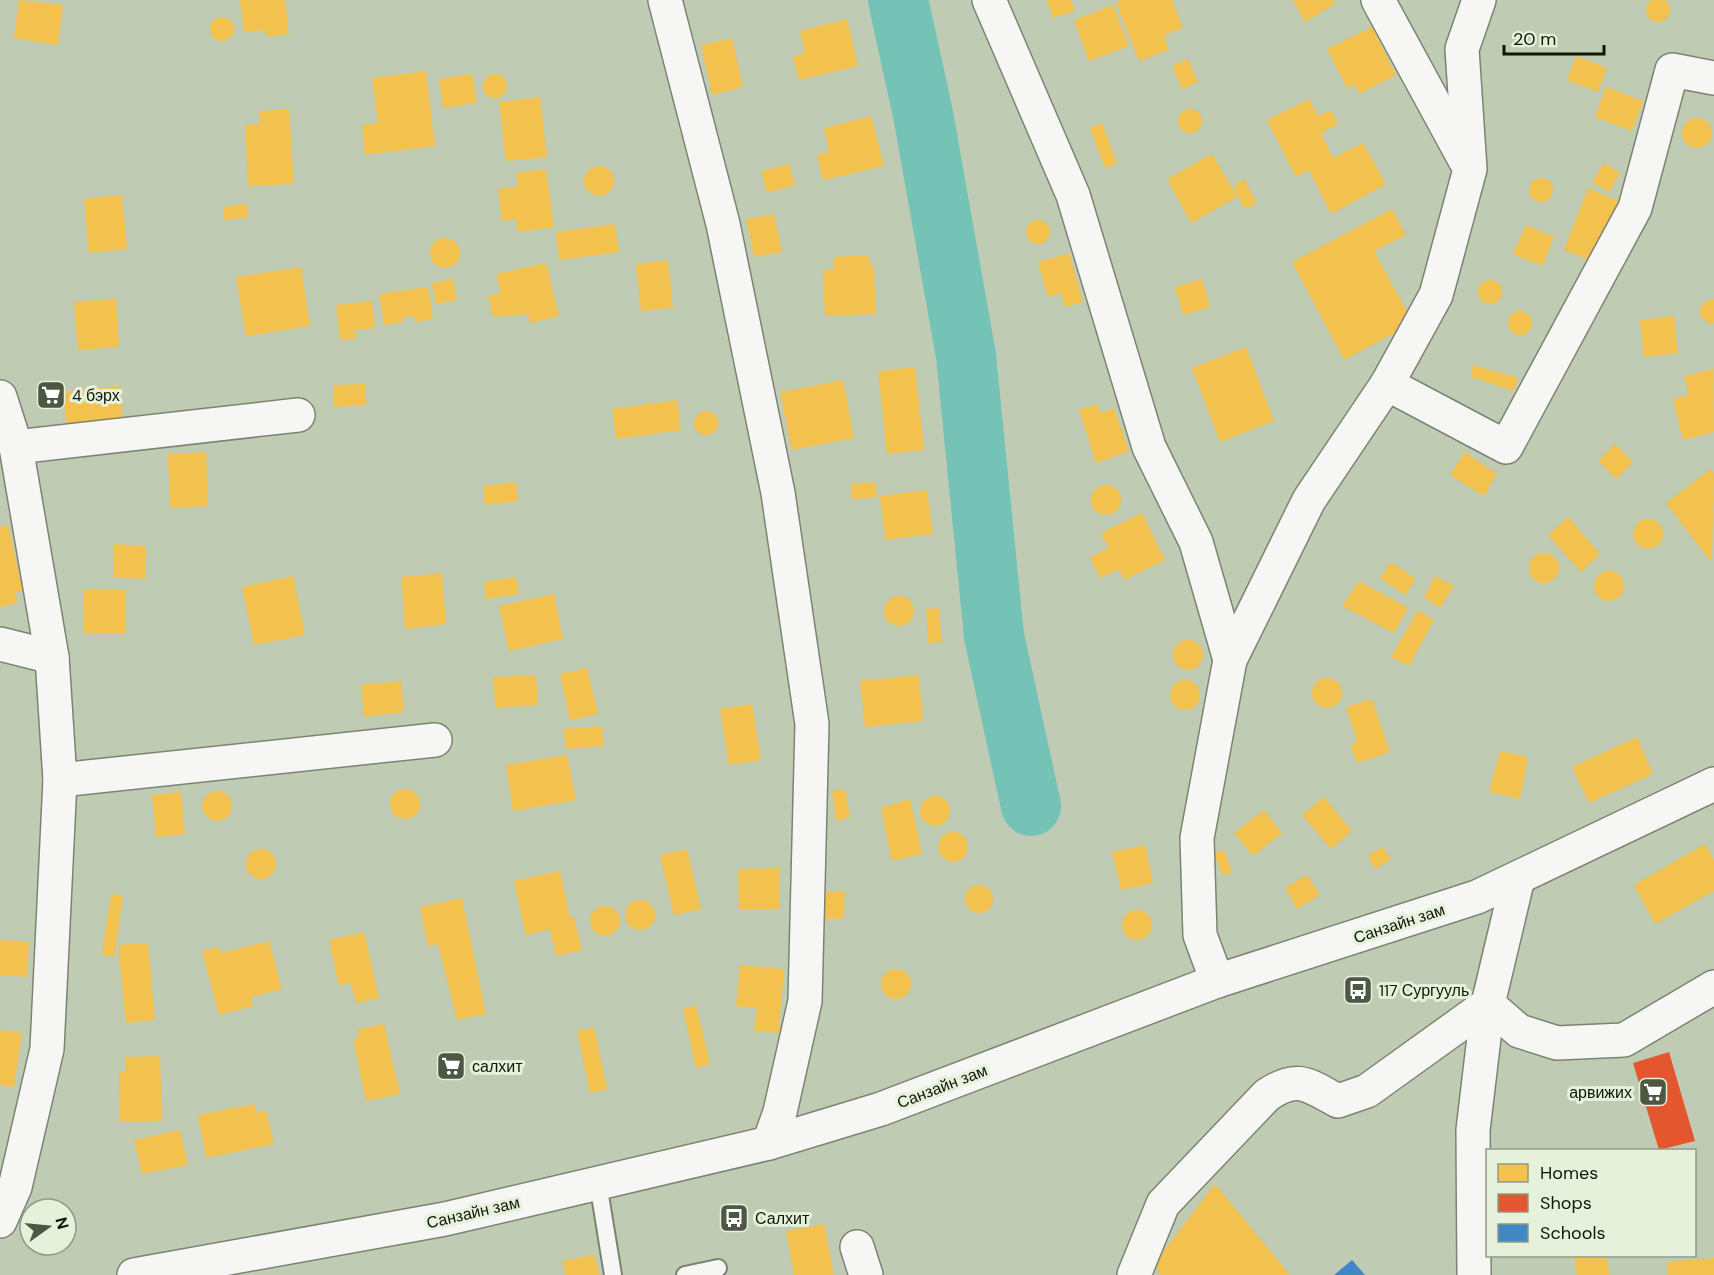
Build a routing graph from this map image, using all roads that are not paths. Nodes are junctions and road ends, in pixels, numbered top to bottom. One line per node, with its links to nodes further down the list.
1 (665, 0): 21 (street)
2 (989, 0): 13 (street)
3 (1378, 0): 6 (street)
4 (1479, 0): 6 (street)
5 (1714, 78): 7 (street)
6 (1470, 169): 7 (street)
7 (1387, 384): 13 (street)
8 (0, 398): 10 (street)
9 (298, 415): 10 (street)
10 (16, 447): 12 (street)
11 (0, 644): 12 (street)
12 (52, 657): 15 (street)
13 (1230, 660): 18 (street)
14 (435, 740): 15 (street)
15 (60, 780): 23 (street)
16 (1714, 784): 17 (street, Санзайн зам)
17 (1518, 878): 18 (street, Санзайн зам); 20 (street)
18 (1217, 981): 21 (street, Санзайн зам)
19 (1714, 987): 20 (street)
20 (1488, 1004): 28 (street); 29 (street)
21 (769, 1143): 22 (street, Санзайн зам)
22 (598, 1183): 25 (street, Санзайн зам); 26 (lane)
23 (0, 1221)
24 (718, 1268): 27 (lane)
25 (134, 1275)
26 (613, 1275)
27 (685, 1275)
28 (1134, 1275)
29 (1474, 1275)

